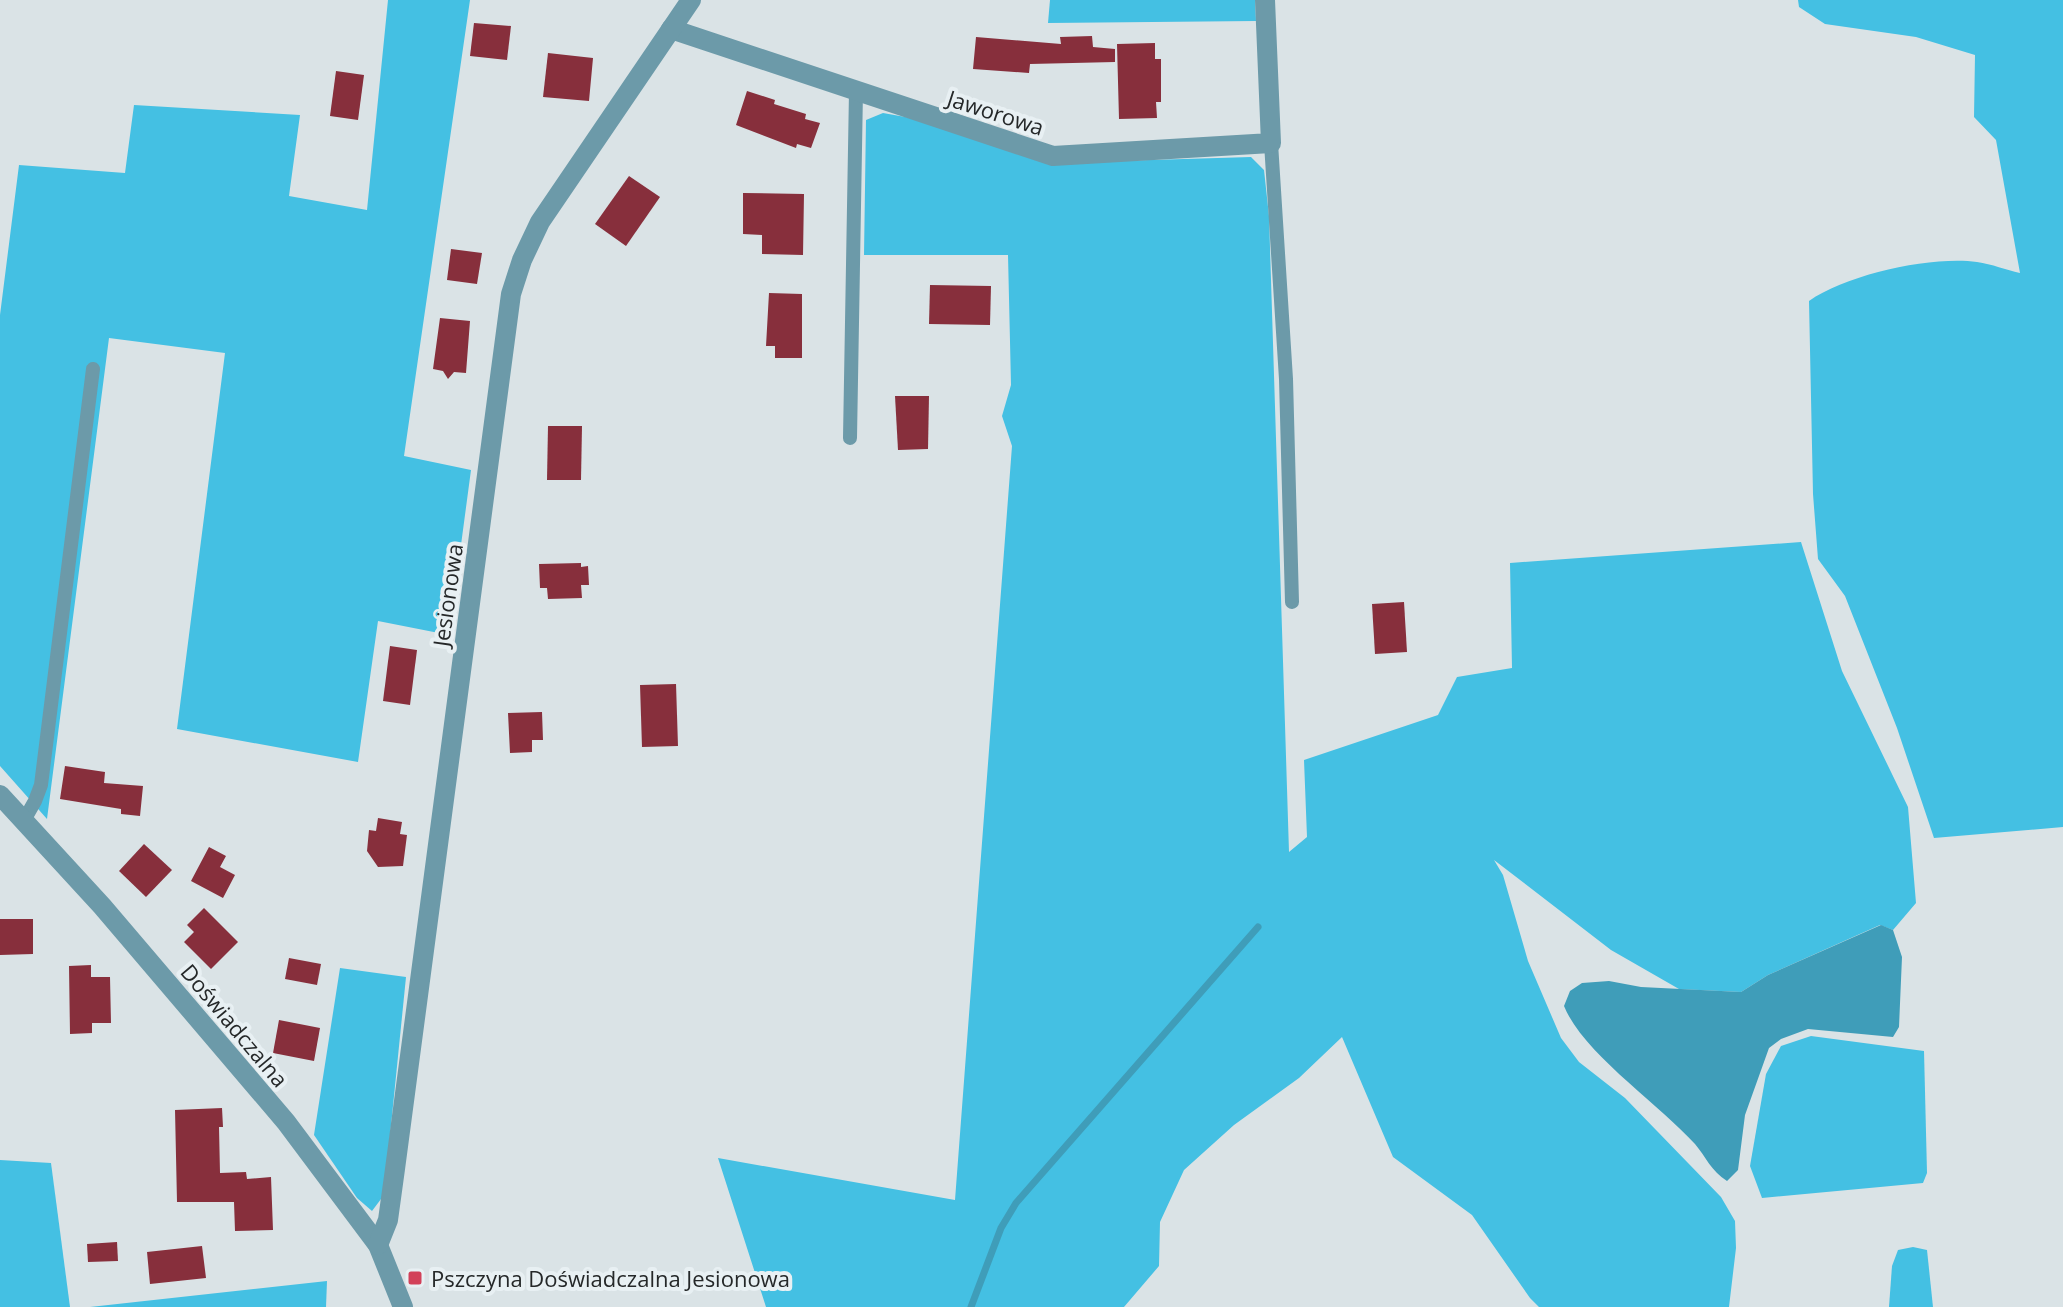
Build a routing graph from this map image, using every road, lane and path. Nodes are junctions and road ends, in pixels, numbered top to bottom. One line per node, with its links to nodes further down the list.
1 (691, 0): 3 (street, Jesionowa)
2 (1265, 0): 5 (street)
3 (671, 29): 4 (street, Jaworowa); 11 (street, Jesionowa)
4 (856, 91): 5 (street, Jaworowa); 7 (lane)
5 (1271, 143): 8 (lane)
6 (93, 369): 10 (lane)
7 (850, 438)
8 (1292, 602)
9 (0, 795): 10 (street, Doświadczalna)
10 (23, 822): 11 (street, Doświadczalna)
11 (378, 1245): 12 (street, Doświadczalna)
12 (403, 1307)

